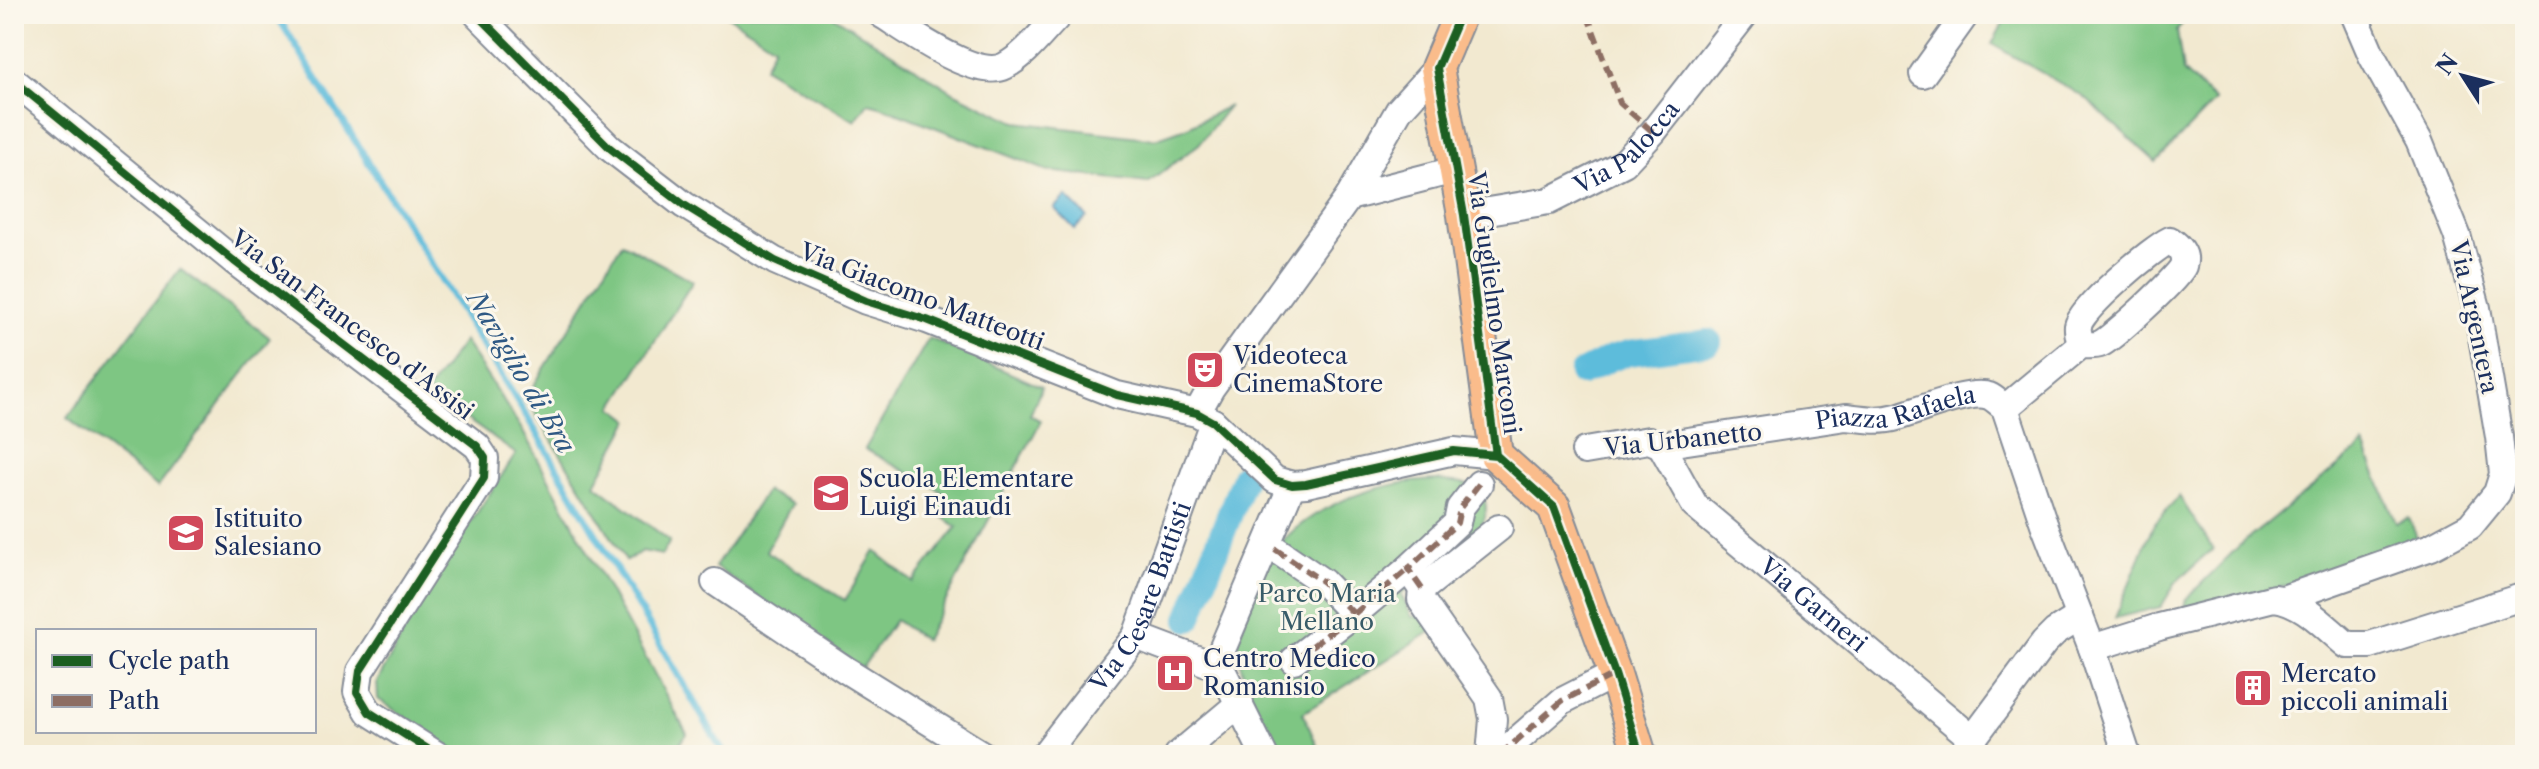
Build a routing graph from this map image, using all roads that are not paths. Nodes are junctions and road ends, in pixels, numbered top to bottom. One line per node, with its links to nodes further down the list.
1 (477, 14): 16 (street, Via Giacomo Matteotti)
2 (881, 14): 3 (street)
3 (1060, 14)
4 (1460, 14): 8 (main road)
5 (1745, 14): 13 (street, Via Palocca)
6 (1966, 14): 9 (street)
7 (2354, 14): 28 (street, Via Argentera)
8 (1437, 68): 11 (main road, Via Guglielmo Marconi); 12 (street, Via Cesare Battisti)
9 (1923, 74)
10 (14, 81): 38 (street, Via San Francesco d'Assisi)
11 (1455, 170): 12 (street); 13 (main road, Via Guglielmo Marconi)
12 (1349, 197): 16 (street, Via Cesare Battisti)
13 (1464, 215): 20 (main road, Via Guglielmo Marconi)
14 (2081, 345): 15 (street, Piazza Rafaela)
15 (2005, 408): 17 (street, Piazza Rafaela); 30 (street, Piazza Rafaela)
16 (1205, 418): 22 (street); 31 (street, Via Cesare Battisti)
17 (1781, 429): 18 (street, Via Urbanetto)
18 (1661, 445): 19 (street, Via Urbanetto); 37 (street, Via Garneri)
19 (1585, 451)
20 (1496, 455): 22 (street); 35 (main road, Via Guglielmo Marconi)
21 (1479, 484): 25 (street)
22 (1292, 485): 34 (street)
23 (1499, 528): 25 (street)
24 (1275, 549): 29 (street)
25 (1415, 579): 29 (street); 43 (street)
26 (715, 582): 39 (street)
27 (2525, 596): 28 (street)
28 (2283, 599): 32 (street, Via Argentera)
29 (1354, 614): 33 (street)
30 (2080, 616): 32 (street); 37 (street)
31 (1136, 636): 34 (street); 40 (street, Via Cesare Battisti)
32 (2092, 648): 46 (street)
33 (1294, 660)
34 (1215, 666): 36 (street)
35 (1615, 674): 44 (street); 45 (main road, Via Guglielmo Marconi)
36 (1240, 703): 41 (street); 42 (street)
37 (1975, 747)
38 (437, 755)
39 (983, 755)
40 (1044, 755)
41 (1178, 755)
42 (1264, 755)
43 (1490, 755)
44 (1500, 755)
45 (1640, 755)
46 (2127, 755)

